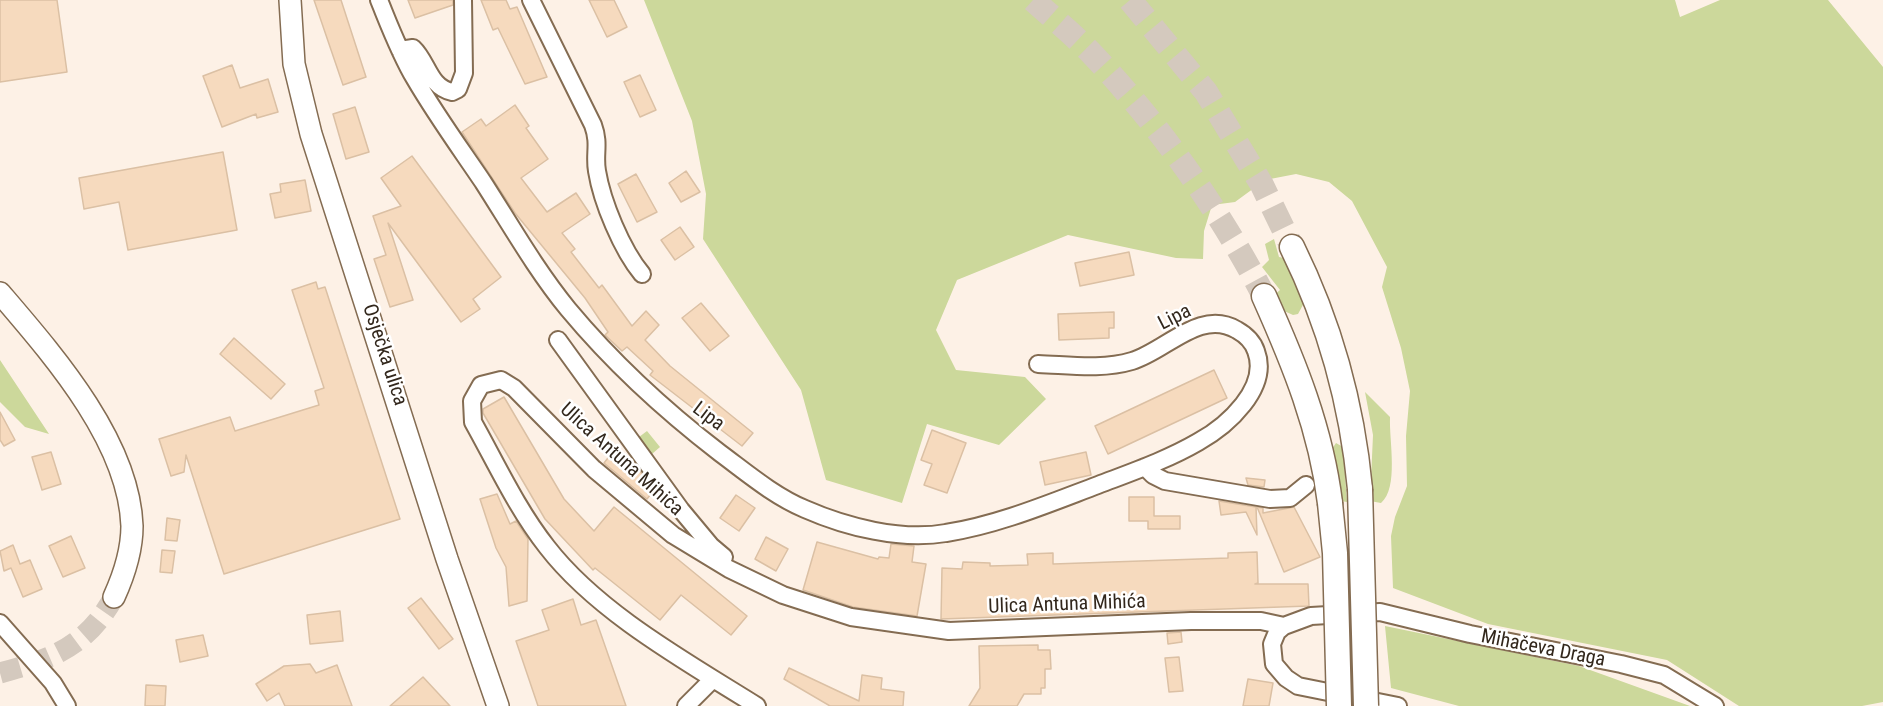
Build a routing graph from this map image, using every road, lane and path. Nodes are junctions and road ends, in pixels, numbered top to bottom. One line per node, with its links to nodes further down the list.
1 (290, 0): 20 (main road, Osječka ulica)
2 (379, 0): 5 (street, Lipa)
3 (464, 0): 5 (street)
4 (531, 0): 7 (street)
5 (400, 50): 12 (street, Lipa)
6 (1292, 247): 24 (highway, bridge)
7 (642, 274)
8 (0, 293): 15 (main road)
9 (1264, 296): 23 (highway, bridge)
10 (558, 340): 14 (street)
11 (1038, 364): 12 (street, Lipa)
12 (1145, 467): 13 (street)
13 (1306, 484)
14 (729, 569): 17 (street, Ulica Antuna Mihića); 18 (street, Ulica Antuna Mihića)
15 (114, 597)
16 (0, 623): 19 (street)
17 (1284, 626): 25 (street); 26 (street, Mihačeva Draga)
18 (713, 679): 21 (street); 22 (street, Ulica Antuna Mihića)
19 (67, 706)
20 (498, 706)
21 (686, 706)
22 (756, 706)
23 (1339, 706)
24 (1366, 706)
25 (1398, 706)
26 (1715, 706)

